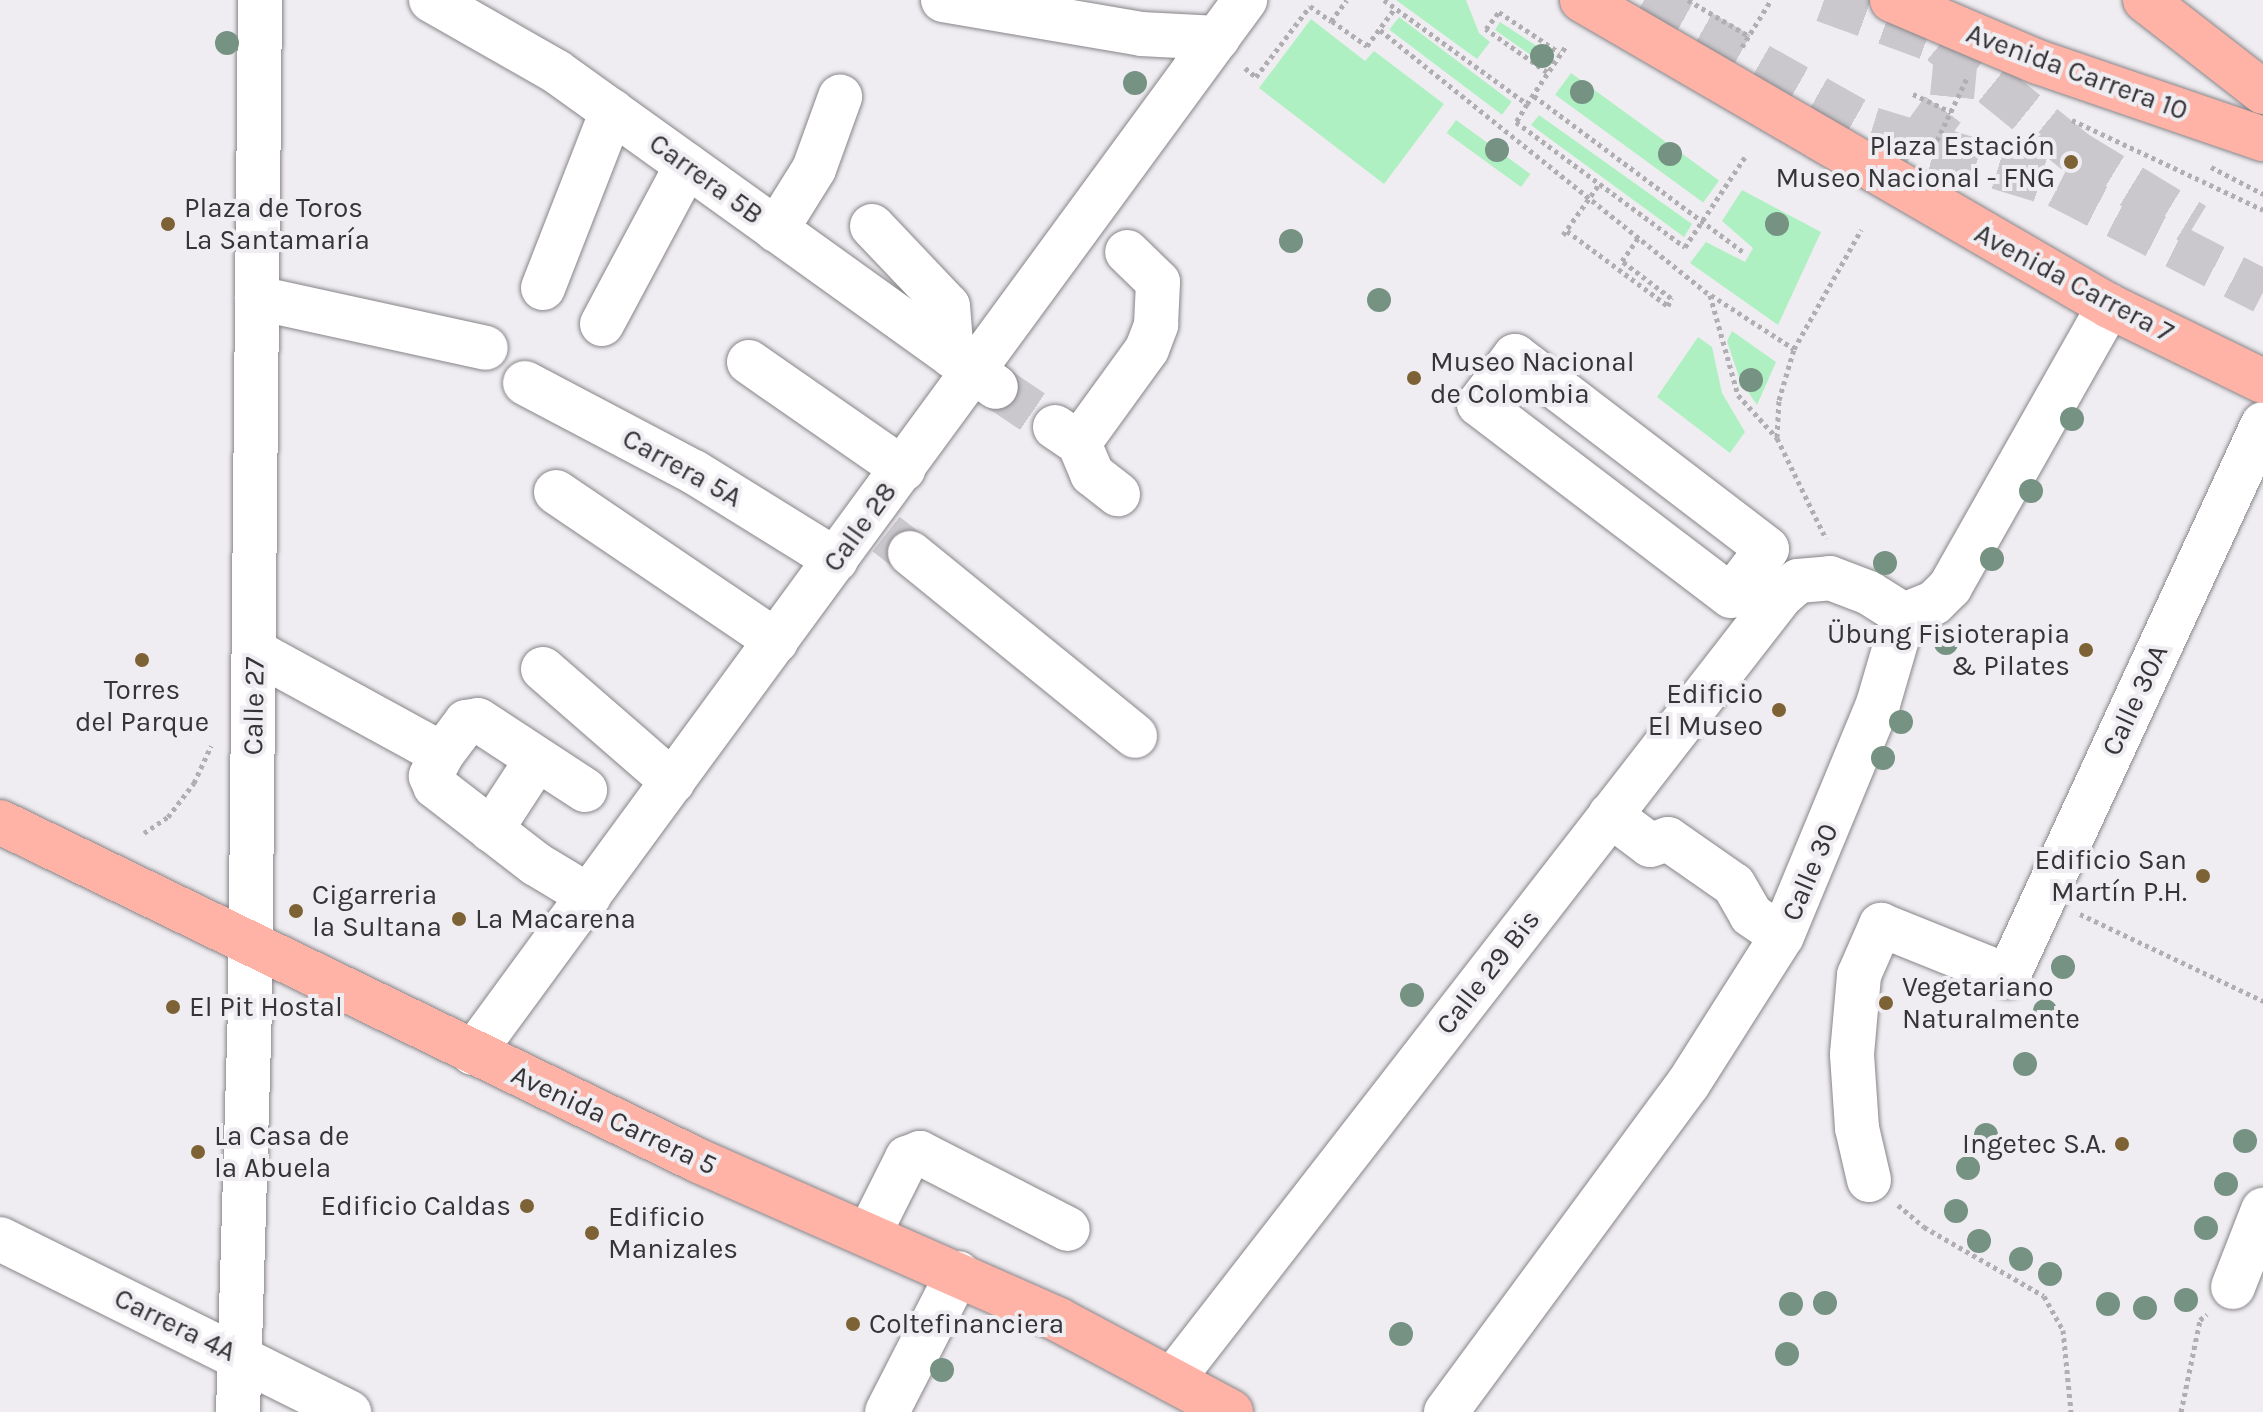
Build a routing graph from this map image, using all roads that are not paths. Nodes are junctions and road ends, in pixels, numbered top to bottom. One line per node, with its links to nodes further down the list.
1 (260, 0): 19 (street, Calle 27)
2 (431, 0): 11 (street, Carrera 5B)
3 (943, 0): 8 (street)
4 (1245, 0): 8 (street, Calle 28)
5 (1582, 0): 14 (main road, Avenida Carrera 7)
6 (1892, 0): 12 (main road, Avenida Carrera 10)
7 (2145, 0): 9 (main road)
8 (1234, 47): 25 (street, Calle 28)
9 (2263, 92)
10 (840, 97): 16 (street)
11 (612, 111): 13 (street, Carrera 5B); 18 (street)
12 (2263, 139)
13 (687, 165): 16 (street, Carrera 5B); 21 (street)
14 (1888, 182): 20 (main road, Avenida Carrera 7); 23 (main road, Avenida Carrera 7)
15 (872, 226): 25 (street)
16 (776, 230): 25 (street, Carrera 5B)
17 (1127, 252): 31 (street)
18 (543, 288)
19 (257, 298): 22 (street); 37 (street, Calle 27)
20 (2109, 306): 26 (main road, Avenida Carrera 7); 35 (street)
21 (602, 324)
22 (486, 348)
23 (2263, 351)
24 (749, 362): 29 (street)
25 (974, 372): 29 (street, Calle 28)
26 (2263, 381)
27 (525, 383): 34 (street, Carrera 5A)
28 (2263, 424): 51 (street, Calle 30A)
29 (903, 469): 32 (street, Calle 28)
30 (556, 492): 36 (street)
31 (1118, 494)
32 (887, 536): 34 (street, Calle 28); 39 (street)
33 (1767, 549): 33 (street)
34 (836, 560): 36 (street, Calle 28)
35 (1904, 615): 44 (street, Calle 29 Bis); 48 (street, Calle 30)
36 (776, 641): 42 (street, Calle 28)
37 (254, 651): 40 (street); 49 (street, Calle 27)
38 (543, 669): 42 (street)
39 (1135, 736)
40 (442, 754): 41 (street); 46 (street)
41 (536, 761): 43 (street); 46 (street)
42 (673, 782): 43 (street, Calle 28)
43 (608, 812): 47 (street, Calle 28)
44 (1610, 815): 48 (street); 59 (street, Calle 29 Bis)
45 (0, 822): 49 (main road, Avenida Carrera 5)
46 (491, 830): 47 (street)
47 (589, 896): 50 (street, Calle 28)
48 (1782, 936): 64 (street, Calle 30)
49 (251, 947): 50 (main road, Avenida Carrera 5); 58 (street, Calle 27)
50 (473, 1053): 54 (main road, Avenida Carrera 5)
51 (1869, 1180)
52 (2263, 1210): 57 (street)
53 (1068, 1229): 54 (street)
54 (869, 1234): 56 (main road, Avenida Carrera 5)
55 (0, 1239): 58 (street, Carrera 4A)
56 (958, 1273): 59 (main road, Avenida Carrera 5); 62 (street)
57 (2233, 1287)
58 (240, 1356): 60 (street, Calle 27); 61 (street, Carrera 4A)
59 (1172, 1380): 63 (main road, Avenida Carrera 5)
60 (238, 1412)
61 (349, 1412)
62 (887, 1412)
63 (1231, 1412)
64 (1446, 1412)

